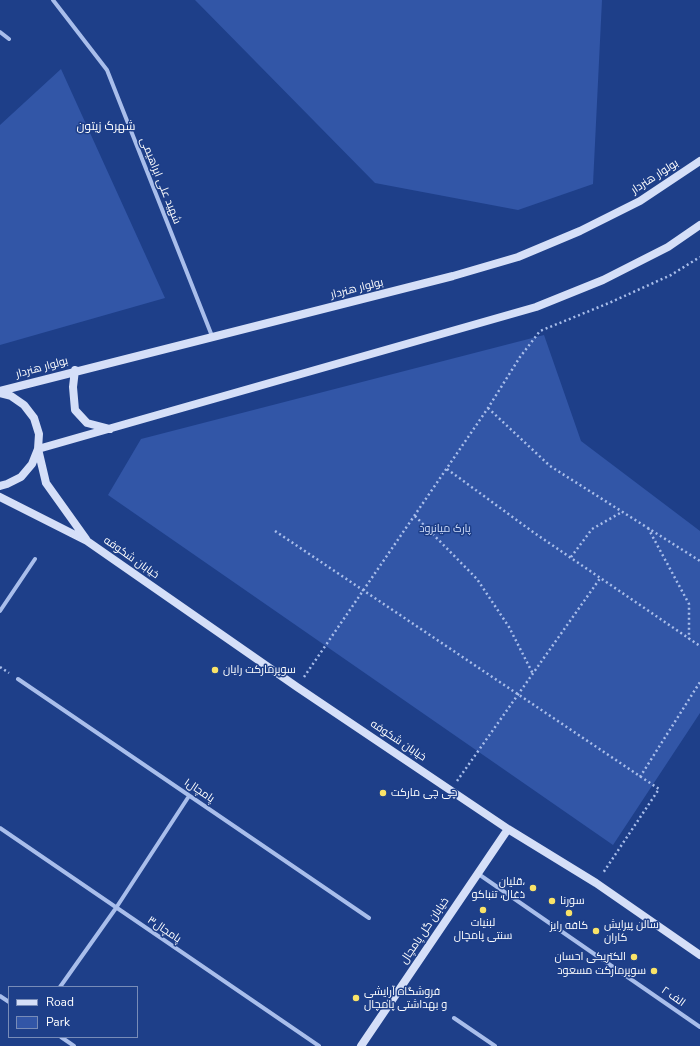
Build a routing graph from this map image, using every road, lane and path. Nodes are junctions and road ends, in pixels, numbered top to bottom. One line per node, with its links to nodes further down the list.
1 (53, 0): 7 (street, شهید علی ابراهیمی)
2 (0, 32): 3 (street)
3 (9, 39)
4 (700, 161): 7 (main road, بولوار هنردار)
5 (700, 225): 11 (main road)
6 (700, 257): 10 (path)
7 (212, 336): 8 (main road, بولوار هنردار)
8 (75, 370): 9 (main road, بولوار هنردار); 11 (main road)
9 (0, 392): 12 (main road, خیابان شکوفه)
10 (488, 408): 13 (path); 16 (path)
11 (112, 429): 12 (main road)
12 (38, 450): 14 (main road); 20 (main road, خیابان شکوفه)
13 (447, 469): 17 (path); 21 (path)
14 (0, 486)
15 (0, 497): 20 (main road, خیابان شکوفه)
16 (622, 512): 18 (path); 21 (path)
17 (415, 516): 25 (path); 29 (path)
18 (648, 528): 23 (path); 27 (path)
19 (274, 531): 25 (path)
20 (87, 540): 32 (main road, خیابان شکوفه)
21 (571, 557): 24 (path)
22 (35, 559): 26 (street)
23 (700, 561)
24 (601, 577): 27 (path); 29 (path)
25 (365, 591): 32 (path); 33 (path)
26 (0, 611)
27 (689, 639): 28 (path)
28 (700, 646)
29 (533, 674): 33 (path)
30 (18, 679): 36 (street, پامچال۱)
31 (700, 682): 34 (path)
32 (298, 687): 35 (main road, خیابان شکوفه)
33 (518, 694): 34 (path); 35 (path)
34 (640, 777): 40 (path)
35 (451, 790): 38 (main road, خیابان شکوفه)
36 (189, 796): 41 (street); 42 (street, پامچال۱)
37 (0, 828): 41 (street, پامچال۳)
38 (508, 829): 39 (main road, خیابان گل پامچال); 40 (main road, خیابان شکوفه)
39 (477, 872): 46 (street, ۲ الف); 50 (main road, خیابان گل پامچال)
40 (596, 883): 43 (main road, خیابان شکوفه)
41 (116, 908): 44 (street); 49 (street, پامچال۳)
42 (369, 918)
43 (700, 955)
44 (61, 986)
45 (454, 1018): 51 (street)
46 (700, 1027)
47 (62, 1038): 48 (street)
48 (74, 1046)
49 (318, 1046)
50 (361, 1046)
51 (495, 1046)

